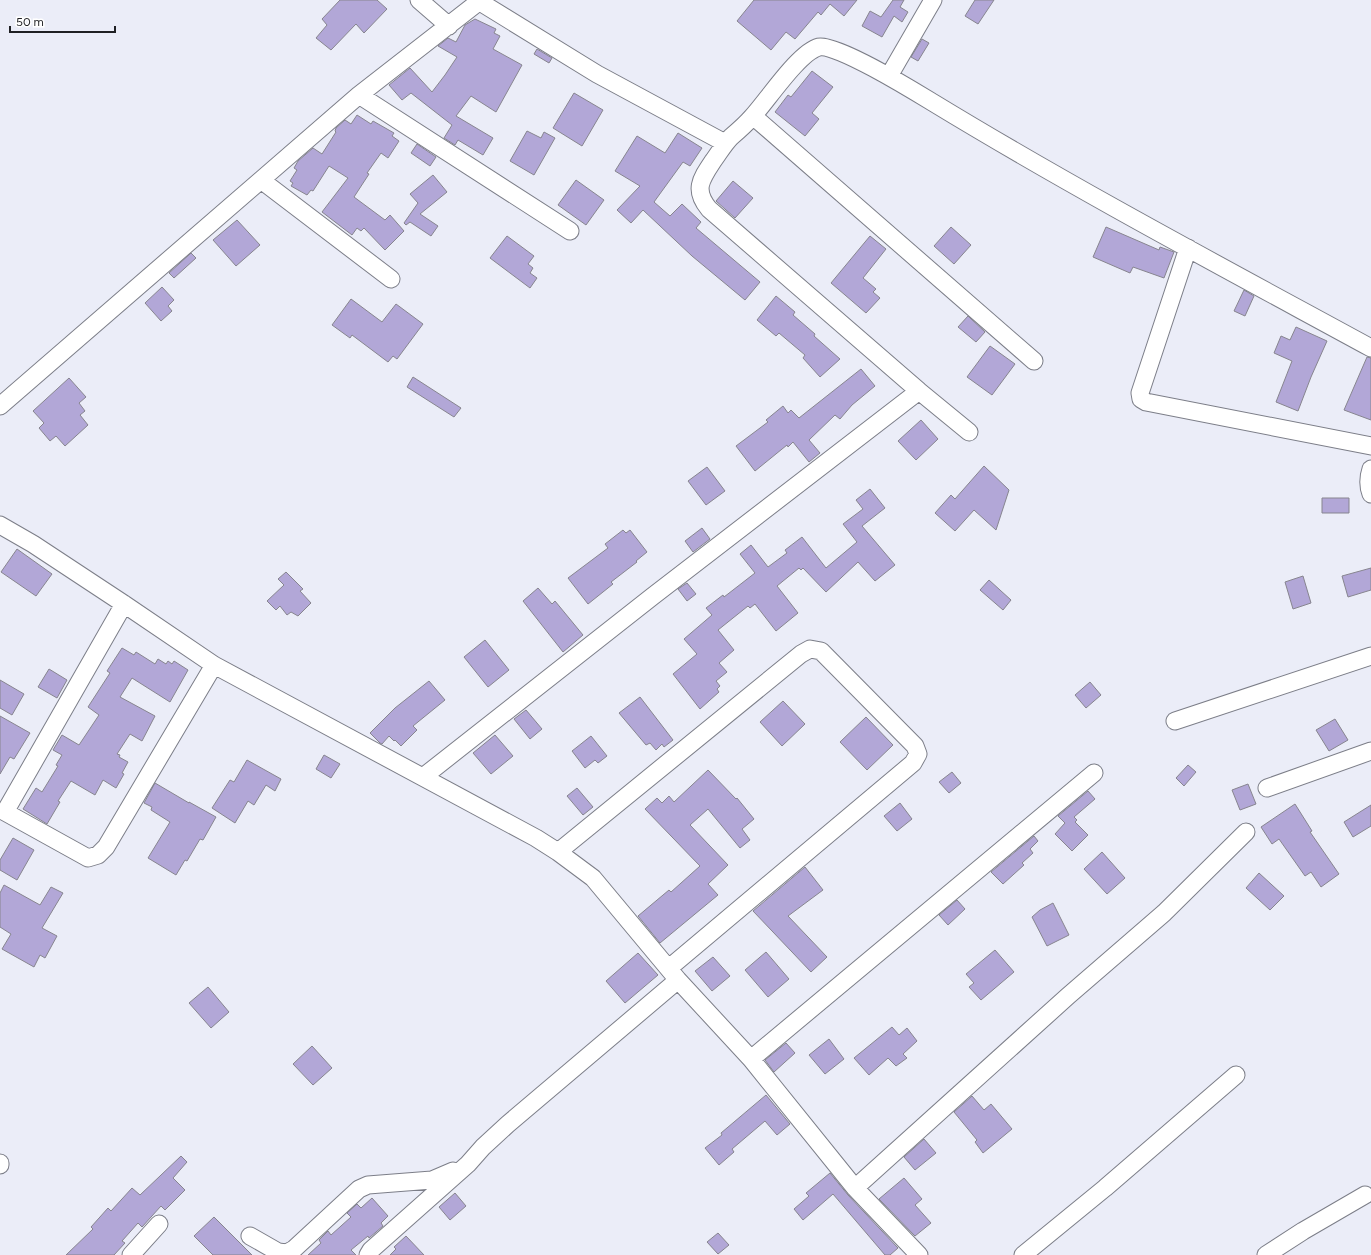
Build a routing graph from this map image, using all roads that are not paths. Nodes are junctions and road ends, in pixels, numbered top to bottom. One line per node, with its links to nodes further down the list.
1 (420, 0): 4 (street)
2 (932, 0): 5 (street)
3 (480, 1): 4 (street); 8 (street)
4 (449, 26): 6 (street)
5 (889, 76): 7 (street); 11 (street)
6 (359, 95): 9 (street); 10 (street)
7 (753, 116): 8 (street); 14 (street)
8 (725, 143): 15 (street)
9 (261, 180): 12 (street); 16 (street)
10 (570, 231)
11 (1188, 248): 13 (street); 18 (street)
12 (391, 279)
13 (1371, 348)
14 (1034, 361)
15 (919, 391): 17 (street); 28 (street)
16 (0, 406)
17 (969, 432)
18 (1371, 446)
19 (1371, 470): 20 (street)
20 (1371, 494)
21 (0, 525): 22 (street)
22 (124, 604): 24 (street); 24 (street)
23 (1371, 656): 25 (street)
24 (214, 665): 28 (street)
25 (1175, 721)
26 (1371, 751): 29 (street)
27 (1094, 773): 33 (street)
28 (422, 777): 31 (street)
29 (1267, 788)
30 (1246, 832): 36 (street)
31 (558, 852): 32 (street); 32 (street)
32 (673, 974): 33 (street); 35 (street)
33 (751, 1059): 36 (street)
34 (1236, 1075): 43 (street)
35 (468, 1164): 39 (street); 41 (street)
36 (855, 1188): 42 (street)
37 (1365, 1195): 44 (street)
38 (159, 1224): 40 (street)
39 (250, 1236)
40 (131, 1255)
41 (368, 1255)
42 (919, 1255)
43 (1023, 1255)
44 (1266, 1255)

